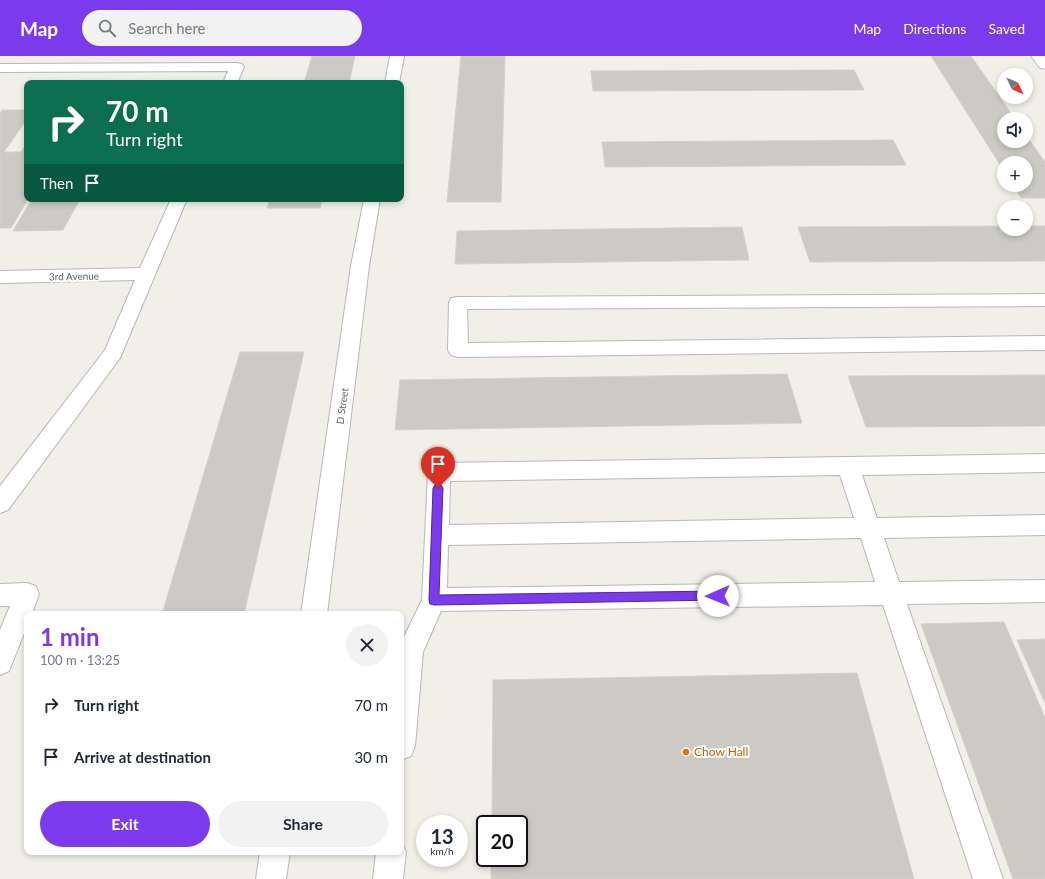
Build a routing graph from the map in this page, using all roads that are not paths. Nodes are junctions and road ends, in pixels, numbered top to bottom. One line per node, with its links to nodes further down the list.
1 (397, 56): 6 (street)
2 (1038, 56): 3 (street)
3 (1045, 65)
4 (0, 68): 5 (street)
5 (231, 80)
6 (393, 80)
7 (179, 202): 9 (street)
8 (371, 202): 23 (street, D Street)
9 (147, 274): 10 (street, 3rd Avenue); 15 (street)
10 (0, 277)
11 (1045, 300): 12 (street)
12 (1045, 343)
13 (1045, 463): 14 (street)
14 (848, 466): 17 (street); 18 (street)
15 (0, 503)
16 (1045, 525): 17 (street)
17 (870, 528): 18 (street); 20 (street)
18 (436, 535): 22 (street)
19 (1045, 591): 20 (street)
20 (892, 593): 22 (street); 30 (street)
21 (0, 595): 24 (street)
22 (434, 600): 25 (street)
23 (314, 611)
24 (0, 662)
25 (404, 715)
26 (275, 855): 28 (street)
27 (391, 855): 29 (street)
28 (271, 879)
29 (388, 879)
30 (988, 879)

